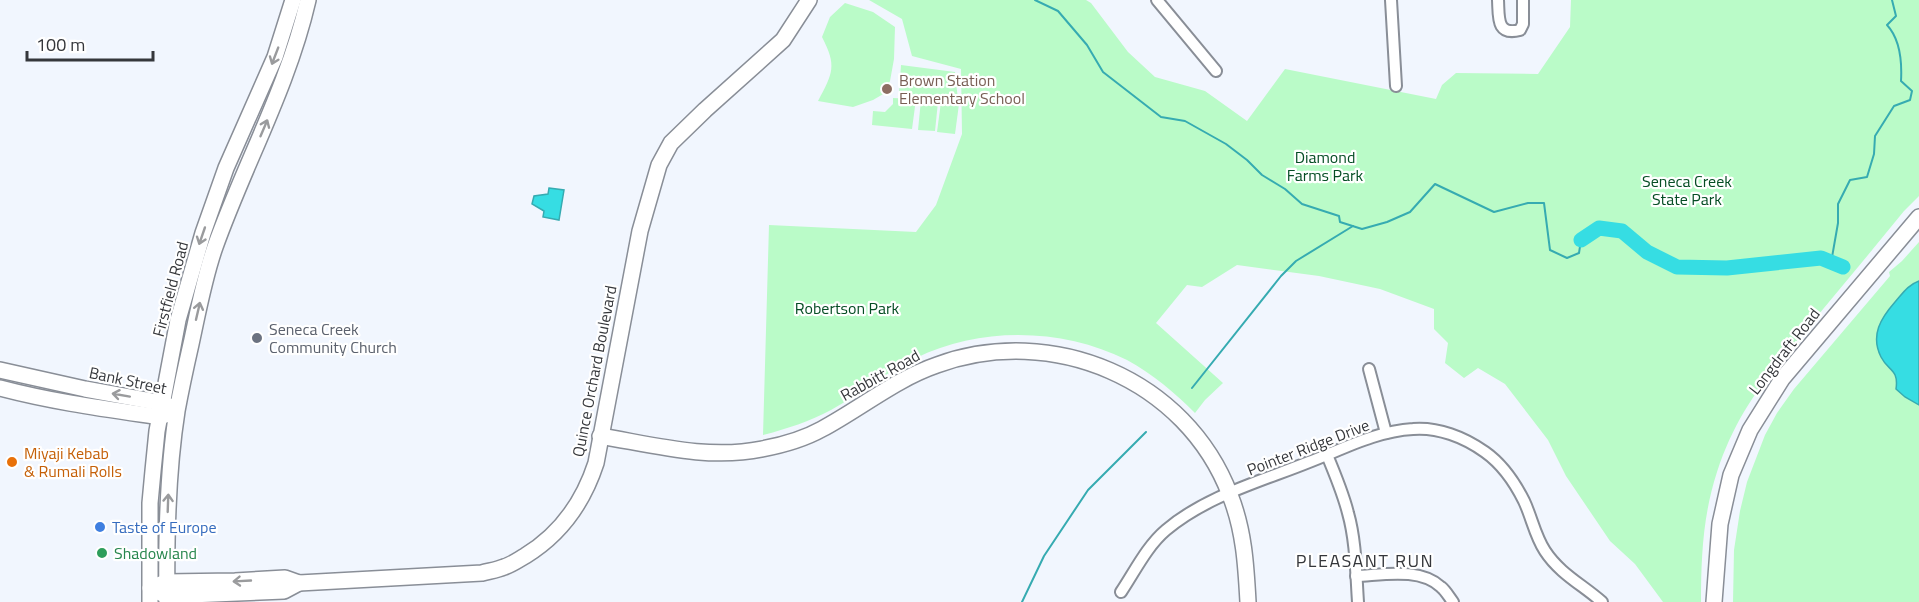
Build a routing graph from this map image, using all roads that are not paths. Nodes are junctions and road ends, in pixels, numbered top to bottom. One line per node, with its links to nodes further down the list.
1 (293, 0): 14 (street, Firstfield Road, one-way to 14)
2 (308, 0): 15 (street, Firstfield Road, one-way to 2)
3 (809, 0): 17 (street, Quince Orchard Boulevard)
4 (1157, 0): 8 (street)
5 (1391, 0): 9 (street)
6 (1498, 0): 7 (street)
7 (1523, 0)
8 (1216, 71)
9 (1396, 86)
10 (1919, 217): 31 (street, Longdraft Road)
11 (1369, 369): 16 (street)
12 (0, 370): 14 (street, Bank Street, one-way to 12)
13 (0, 388): 14 (street, Bank Street)
14 (161, 410): 15 (street, Bank Street); 25 (street, Firstfield Road)
15 (177, 411): 24 (street, Firstfield Road, one-way to 15)
16 (1386, 433): 18 (street, Pointer Ridge Drive); 30 (street, Pointer Ridge Drive)
17 (600, 436): 19 (street, Rabbitt Road); 21 (street, Quince Orchard Boulevard)
18 (1327, 455): 19 (street, Pointer Ridge Drive); 20 (street)
19 (1230, 494): 23 (street, Pointer Ridge Drive); 27 (street, Rabbitt Road)
20 (1356, 576): 28 (street); 29 (street)
21 (299, 583): 22 (street, Quince Orchard Boulevard); 24 (street, Quince Orchard Boulevard, one-way to 24)
22 (284, 591): 24 (street, Quince Orchard Boulevard); 26 (street)
23 (1121, 592)
24 (167, 594): 25 (street, Quince Orchard Boulevard)
25 (150, 595)
26 (256, 602)
27 (1248, 602)
28 (1358, 602)
29 (1453, 602)
30 (1602, 602)
31 (1714, 602)

